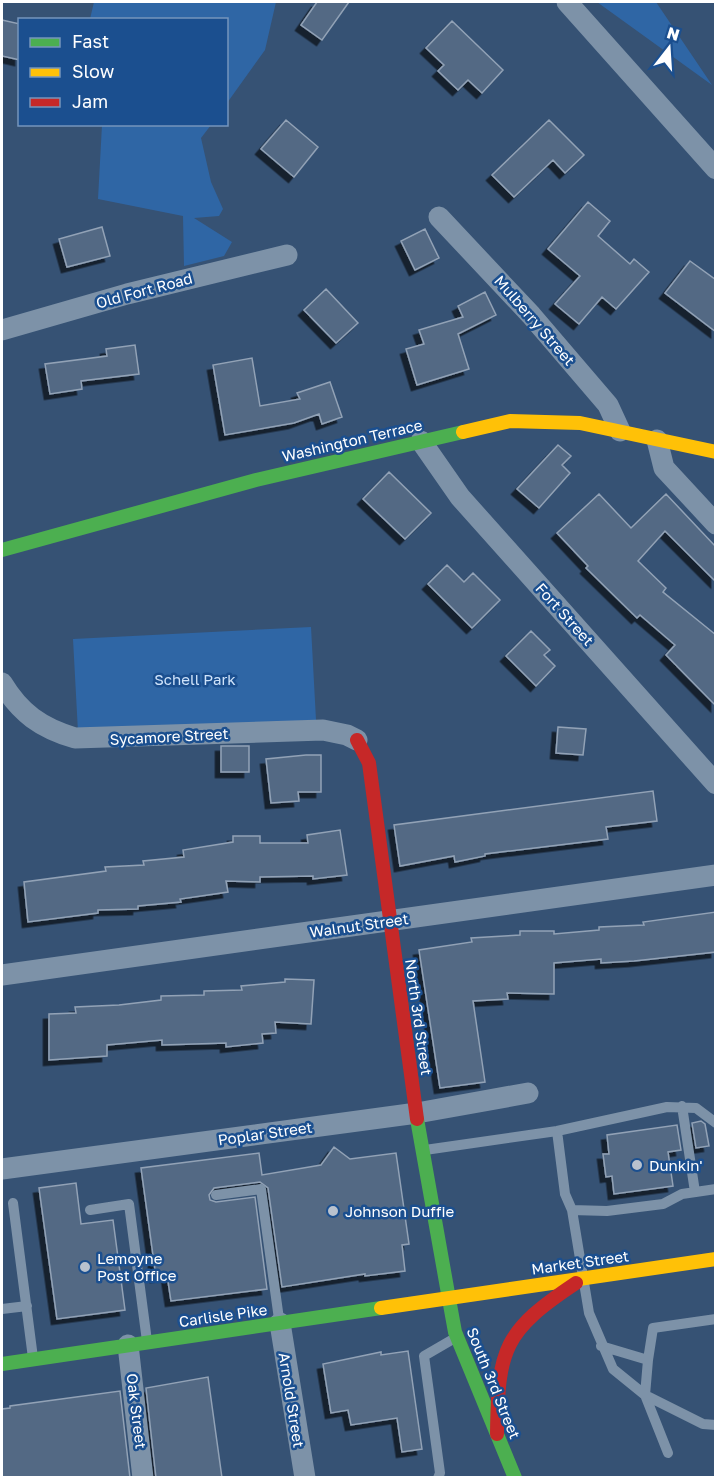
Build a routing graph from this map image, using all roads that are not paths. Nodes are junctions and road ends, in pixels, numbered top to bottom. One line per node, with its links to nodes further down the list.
1 (567, 2): 2 (street)
2 (716, 170)
3 (439, 217): 6 (street, Mulberry Street)
4 (287, 255): 5 (street, Old Fort Road)
5 (2, 330)
6 (620, 431): 7 (street, Washington Terrace); 8 (street, Washington Terrace)
7 (657, 440): 9 (street, Washington Terrace); 10 (street)
8 (421, 441): 11 (street, Washington Terrace); 14 (street, Fort Street)
9 (716, 452)
10 (716, 524)
11 (2, 550)
12 (2, 683): 13 (street, Sycamore Street)
13 (357, 740): 16 (street, North 3rd Street)
14 (716, 784)
15 (716, 875): 16 (street, Walnut Street)
16 (389, 921): 17 (street, Walnut Street); 20 (street, North 3rd Street)
17 (2, 975)
18 (528, 1093): 20 (street, Poplar Street)
19 (682, 1106): 21 (lane); 22 (lane); 26 (lane)
20 (417, 1113): 23 (street, North 3rd Street); 24 (street, Poplar Street)
21 (716, 1123)
22 (557, 1131): 23 (lane); 30 (lane)
23 (423, 1150): 33 (street, North 3rd Street)
24 (2, 1169)
25 (716, 1188): 26 (lane)
26 (695, 1192): 30 (lane)
27 (216, 1195): 37 (lane)
28 (13, 1203): 34 (lane)
29 (90, 1210): 39 (lane)
30 (572, 1210): 32 (lane)
31 (716, 1259): 32 (street, Market Street)
32 (583, 1279): 33 (street, Market Street); 40 (lane); 46 (street)
33 (449, 1299): 37 (street, Carlisle Pike); 38 (street, South 3rd Street)
34 (27, 1306): 35 (lane); 41 (lane)
35 (2, 1309)
36 (716, 1319): 42 (lane)
37 (280, 1323): 39 (street, Carlisle Pike); 49 (street, Arnold Street)
38 (458, 1336): 46 (street, South 3rd Street); 50 (lane)
39 (137, 1343): 41 (street, Carlisle Pike); 48 (street, Oak Street)
40 (602, 1346): 42 (lane); 44 (lane)
41 (34, 1358): 43 (street, Carlisle Pike)
42 (648, 1359): 44 (lane)
43 (2, 1364)
44 (645, 1395): 45 (lane); 47 (lane)
45 (716, 1425)
46 (497, 1434): 51 (street, South 3rd Street)
47 (668, 1453)
48 (143, 1478)
49 (305, 1478)
50 (438, 1478)
51 (515, 1478)

